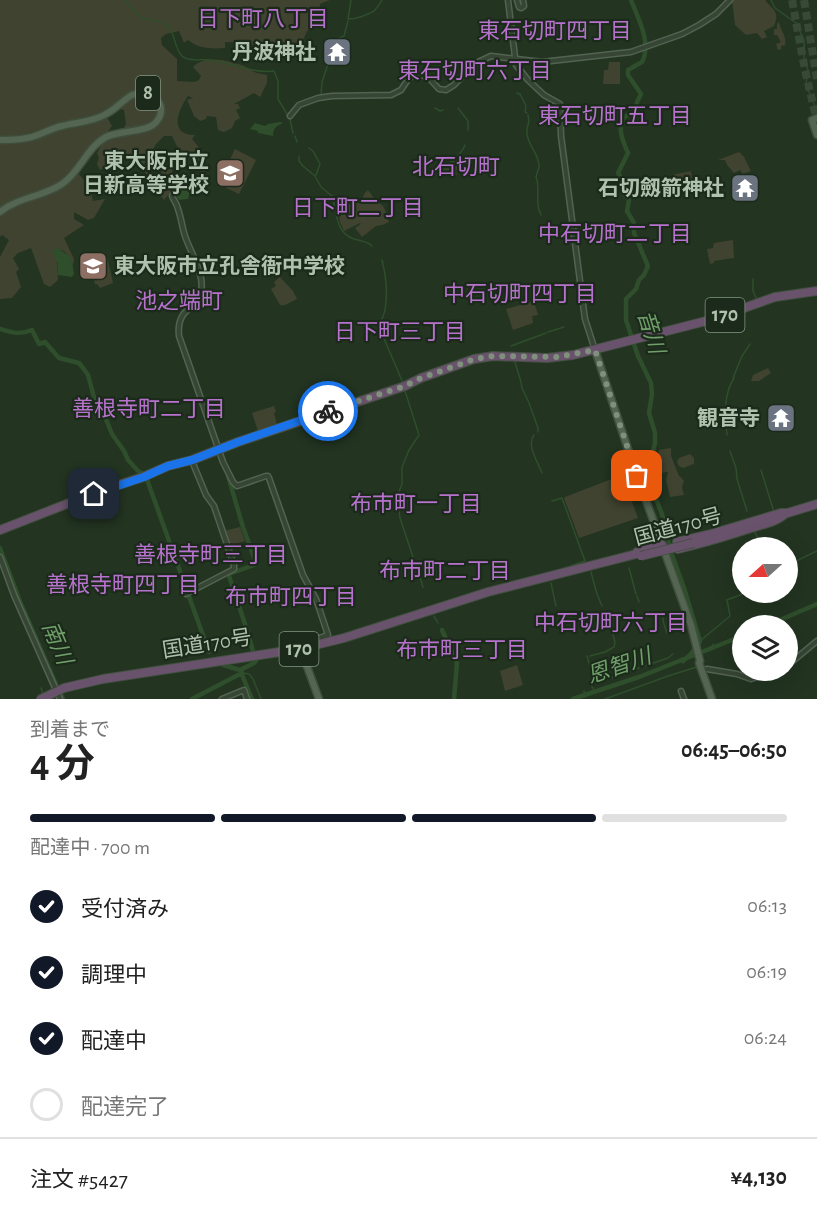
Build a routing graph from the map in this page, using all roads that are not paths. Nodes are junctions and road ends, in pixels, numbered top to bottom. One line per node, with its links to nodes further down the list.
1 (508, 0): 5 (street)
2 (517, 0): 3 (street)
3 (523, 0)
4 (730, 0): 5 (street)
5 (514, 58): 6 (street); 13 (street)
6 (290, 116)
7 (814, 119): 8 (main road)
8 (817, 135)
9 (0, 140): 11 (main road, 8)
10 (176, 188): 14 (street)
11 (0, 212)
12 (817, 291): 13 (highway, 170)
13 (595, 350): 14 (highway, 170); 20 (main road)
14 (218, 449): 15 (highway, 170); 25 (street)
15 (192, 460): 18 (highway, 170); 23 (street)
16 (816, 503): 17 (highway, 国道170号 / 170)
17 (786, 513): 19 (highway, 170); 22 (highway, 国道170号 / 170, bridge)
18 (0, 530)
19 (677, 546)
20 (663, 549): 22 (highway); 27 (main road)
21 (0, 556): 30 (street)
22 (565, 573): 25 (highway, 国道170号 / 170)
23 (186, 594)
24 (817, 642): 26 (street)
25 (299, 649): 30 (highway, 国道170号 / 170); 34 (main road)
26 (798, 657)
27 (702, 663): 28 (street); 36 (main road)
28 (732, 672)
29 (681, 691): 35 (street)
30 (58, 695): 31 (highway, 国道170号 / 170)
31 (41, 699)
32 (222, 699): 33 (street)
33 (247, 699)
34 (317, 699)
35 (684, 699)
36 (714, 699)

